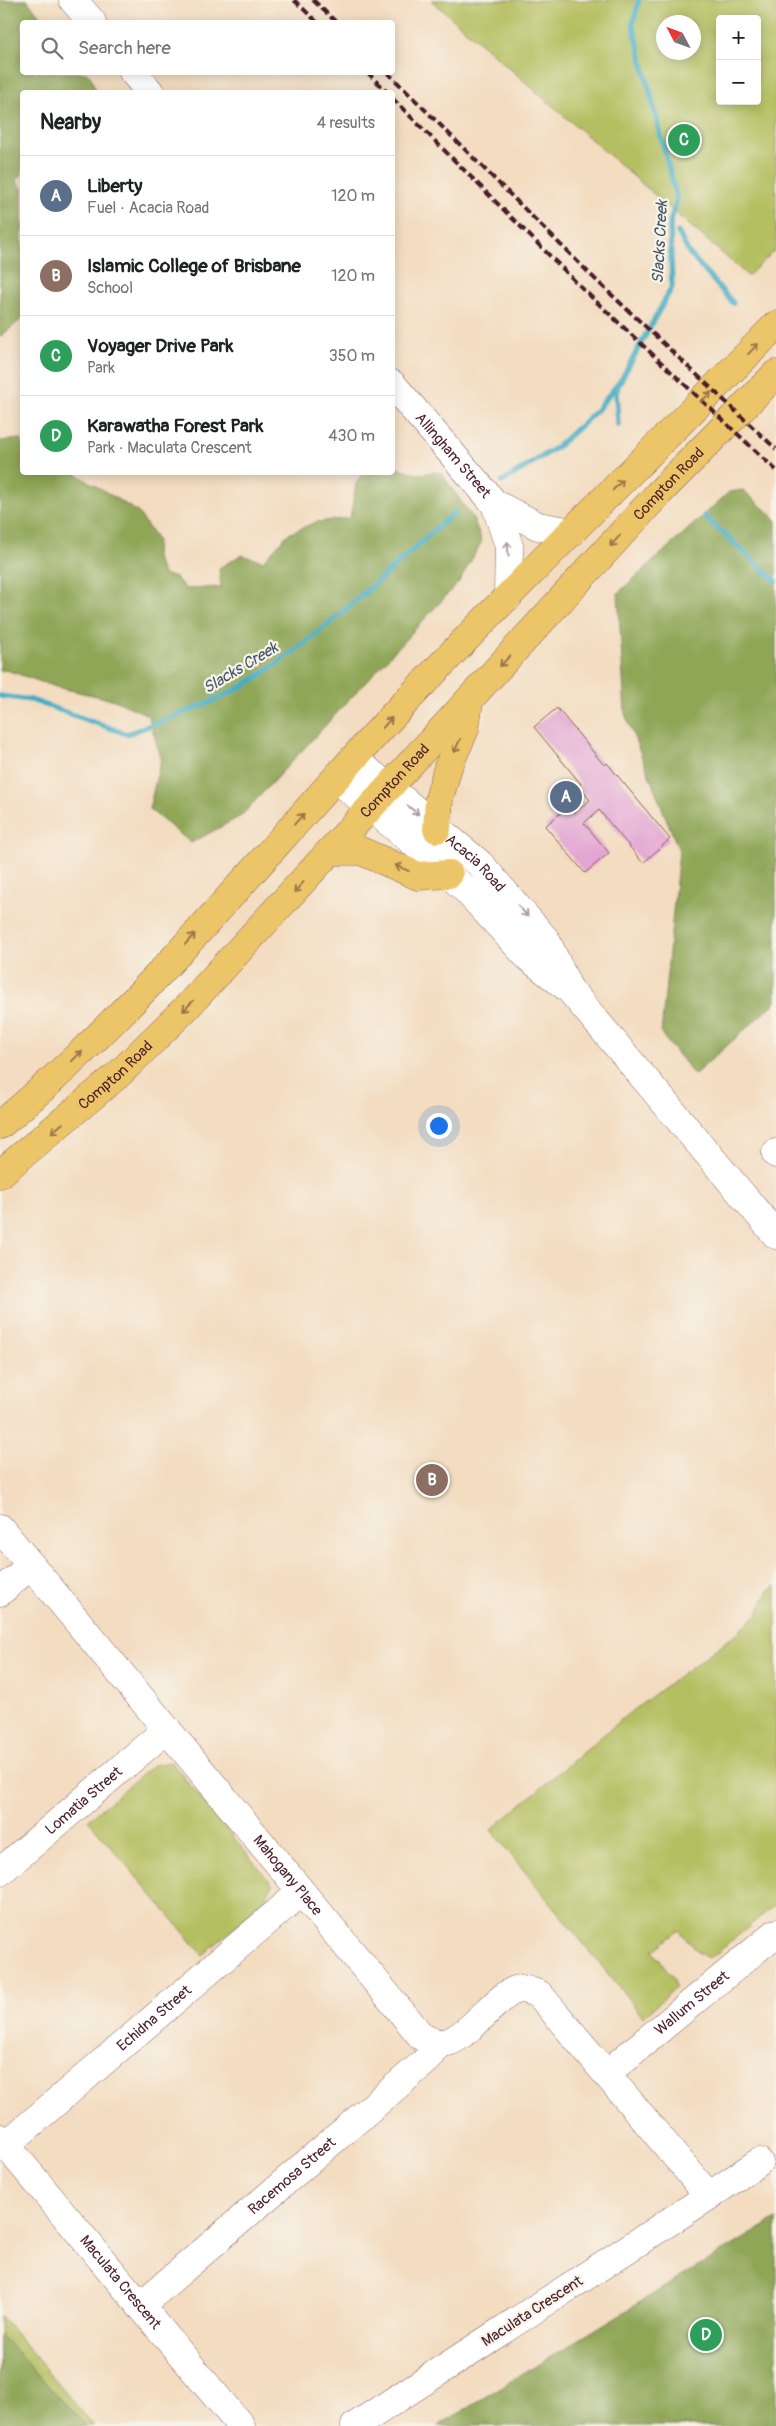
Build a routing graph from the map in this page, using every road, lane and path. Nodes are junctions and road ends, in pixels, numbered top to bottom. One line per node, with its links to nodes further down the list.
1 (73, 0): 2 (street)
2 (90, 20)
3 (136, 75): 4 (street)
4 (148, 90)
5 (776, 325): 9 (main road, one-way to 5)
6 (776, 374): 11 (main road, Compton Road, one-way to 11)
7 (395, 387): 8 (street, Allingham Street)
8 (495, 504): 9 (street, Allingham Street); 10 (street, Allingham Street, one-way to 8)
9 (572, 532): 10 (main road)
10 (508, 596): 12 (main road, one-way to 10)
11 (469, 700): 13 (main road, Compton Road); 15 (main road, one-way to 15)
12 (345, 769): 13 (street, Acacia Road); 14 (street, Acacia Road); 19 (main road, one-way to 12)
13 (388, 789): 14 (main road, Compton Road); 15 (street, Acacia Road, one-way to 15)
14 (371, 809): 16 (main road, Compton Road); 17 (street, Acacia Road)
15 (437, 829): 18 (street, Acacia Road, one-way to 18)
16 (332, 851): 17 (main road, one-way to 16); 20 (main road, Compton Road, one-way to 20)
17 (449, 874): 18 (street, Acacia Road)
18 (570, 990): 21 (street, Acacia Road)
19 (0, 1125)
20 (0, 1174)
21 (776, 1235)
22 (0, 1528): 23 (street, Mahogany Place)
23 (31, 1565): 24 (street); 25 (street, Mahogany Place)
24 (0, 1592)
25 (167, 1729): 26 (street, Lomatia Street); 27 (street, Mahogany Place)
26 (0, 1872)
27 (301, 1892): 29 (street, Mahogany Place); 31 (street, Echidna Street)
28 (776, 1933): 30 (street, Wallum Street)
29 (440, 2044): 30 (street); 34 (street, Racemosa Street)
30 (606, 2073): 33 (street)
31 (3, 2141): 34 (street, Maculata Crescent)
32 (759, 2162): 33 (street, Maculata Crescent)
33 (709, 2196): 36 (street, Maculata Crescent)
34 (140, 2306): 35 (street, Maculata Crescent)
35 (241, 2426)
36 (355, 2426)

